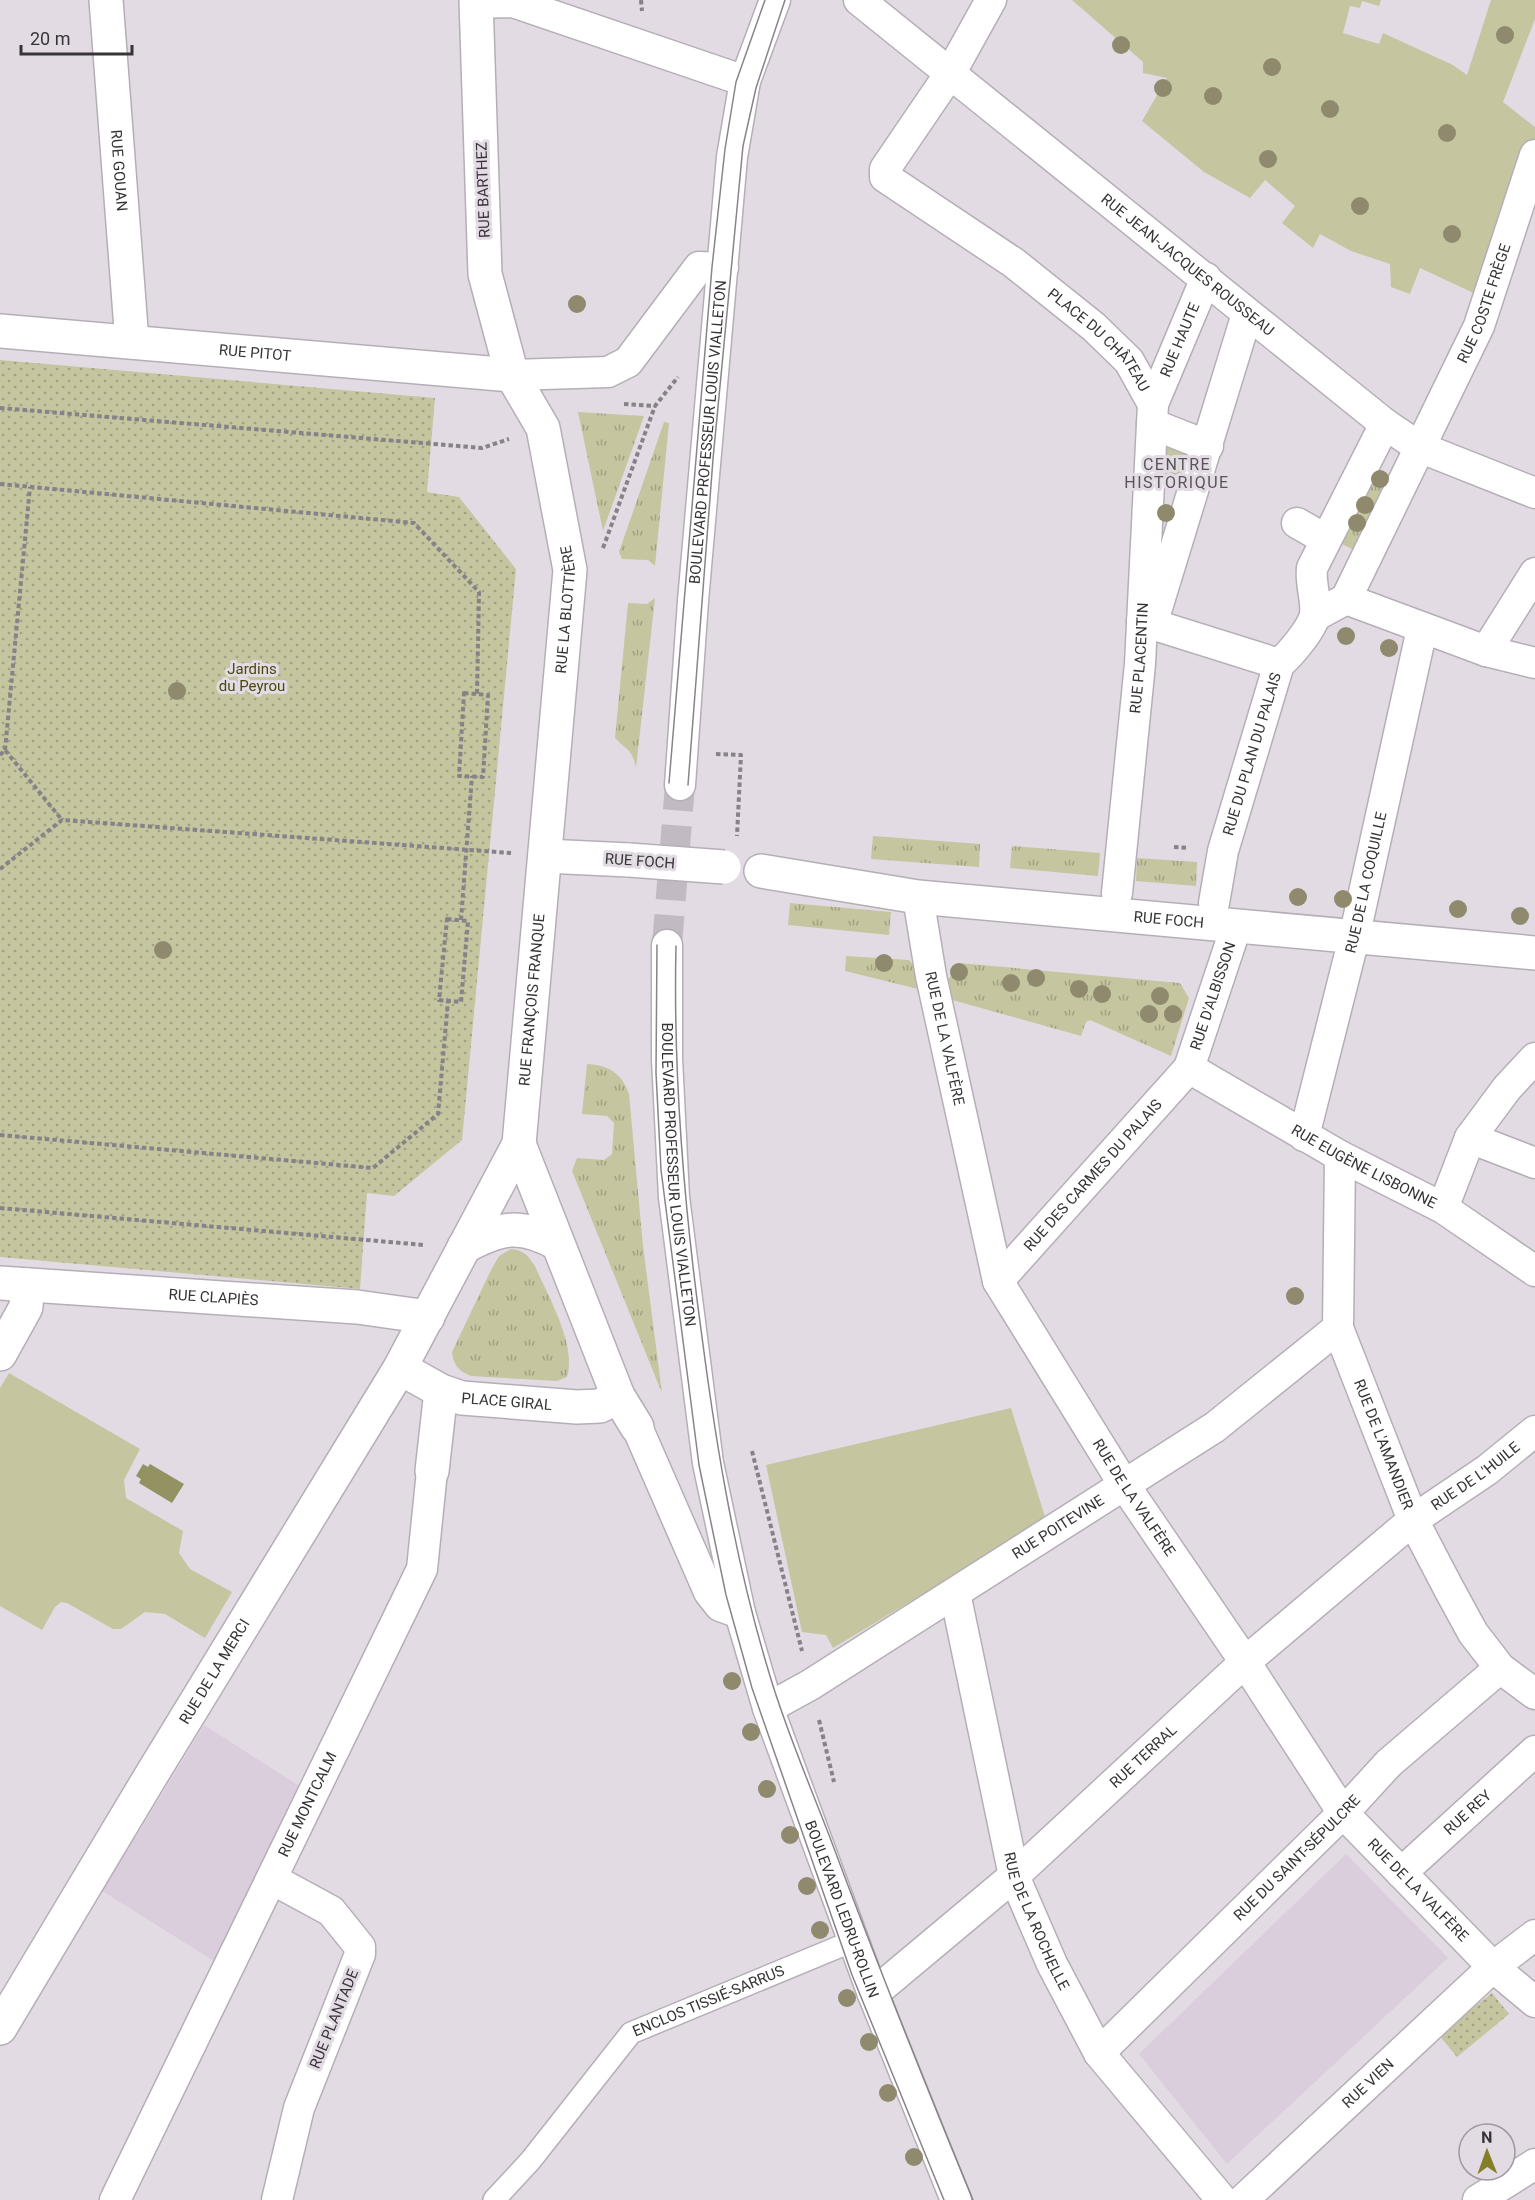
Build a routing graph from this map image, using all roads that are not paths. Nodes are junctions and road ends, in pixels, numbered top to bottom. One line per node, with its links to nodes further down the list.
1 (106, 0): 13 (street, RUE GOUAN)
2 (775, 0): 7 (street, BOULEVARD PROFESSEUR LOUIS VIALLETON)
3 (859, 0): 6 (street, RUE JEAN-JACQUES ROUSSEAU)
4 (991, 0): 6 (street)
5 (472, 1): 7 (street); 14 (street, RUE BARTHEZ)
6 (951, 72): 10 (street, RUE JEAN-JACQUES ROUSSEAU); 15 (street, PLACE DU CHÂTEAU)
7 (745, 81): 9 (street, BOULEVARD PROFESSEUR LOUIS VIALLETON)
8 (1535, 155): 18 (street, RUE COSTE FRÈGE)
9 (723, 268): 14 (street); 30 (street, BOULEVARD PROFESSEUR LOUIS VIALLETON)
10 (1206, 278): 11 (street, RUE JEAN-JACQUES ROUSSEAU); 15 (street, RUE HAUTE)
11 (1247, 314): 16 (street, RUE JEAN-JACQUES ROUSSEAU); 17 (street, RUE PLACENTIN)
12 (0, 331): 13 (street, RUE PITOT)
13 (132, 342): 14 (street, RUE PITOT)
14 (512, 375): 31 (street, RUE LA BLOTTIÈRE)
15 (1152, 414): 17 (street); 25 (street, RUE PLACENTIN)
16 (1385, 424): 18 (street, RUE JEAN-JACQUES ROUSSEAU); 21 (street)
17 (1208, 446): 25 (street, RUE PLACENTIN)
18 (1419, 447): 19 (street, RUE JEAN-JACQUES ROUSSEAU); 23 (street)
19 (1535, 493)
20 (1297, 523): 21 (street)
21 (1325, 539): 24 (street)
22 (1535, 573): 27 (street)
23 (1346, 599): 24 (street, RUE DU PLAN DU PALAIS); 26 (street)
24 (1315, 616): 29 (street, RUE DU PLAN DU PALAIS)
25 (1147, 622): 29 (street); 33 (street, RUE PLACENTIN)
26 (1422, 629): 27 (street); 36 (street, RUE DE LA COQUILLE)
27 (1486, 651): 28 (street)
28 (1535, 663)
29 (1279, 664): 35 (street, RUE DU PLAN DU PALAIS)
30 (680, 784)
31 (545, 856): 32 (street, RUE FOCH, bridge); 45 (street, RUE FRANÇOIS FRANQUE)
32 (805, 877): 33 (street, RUE FOCH); 34 (street, RUE FOCH)
33 (1117, 893): 35 (street, RUE FOCH)
34 (918, 897): 37 (street, RUE FOCH); 52 (street, RUE DE LA VALFÈRE)
35 (1214, 903): 36 (street, RUE FOCH)
36 (1356, 926): 37 (street, RUE FOCH); 38 (street, RUE FOCH); 40 (street, RUE FOCH); 43 (street, RUE DE LA COQUILLE)
37 (1236, 927): 42 (street, RUE D'ALBISSON)
38 (1535, 931)
39 (667, 945): 60 (street, BOULEVARD PROFESSEUR LOUIS VIALLETON)
40 (1535, 953)
41 (1535, 1058): 44 (street)
42 (1189, 1068): 43 (street, RUE EUGÈNE LISBONNE); 52 (street, RUE DES CARMES DU PALAIS)
43 (1304, 1136): 46 (street, RUE EUGÈNE LISBONNE)
44 (1470, 1138): 47 (street); 48 (street)
45 (519, 1144): 49 (street); 50 (street)
46 (1340, 1156): 48 (street, RUE EUGÈNE LISBONNE); 55 (street, RUE DE L'AMANDIER)
47 (1535, 1163)
48 (1443, 1208): 51 (street, RUE EUGÈNE LISBONNE)
49 (558, 1244): 50 (street); 59 (street)
50 (464, 1247): 54 (street)
51 (1535, 1271)
52 (998, 1281): 64 (street, RUE DE LA VALFÈRE)
53 (14, 1284): 54 (street, RUE CLAPIÈS); 56 (street)
54 (428, 1317): 57 (street, RUE DE LA MERCI)
55 (1338, 1328): 64 (street, RUE POITEVINE); 65 (street, RUE DE L'AMANDIER)
56 (0, 1354)
57 (400, 1368): 58 (street, PLACE GIRAL); 82 (street, RUE DE LA MERCI)
58 (441, 1391): 59 (street, PLACE GIRAL); 63 (street, RUE MONTCALM)
59 (618, 1396): 61 (street)
60 (701, 1403): 67 (street, BOULEVARD LEDRU-ROLLIN)
61 (637, 1428): 67 (street)
62 (1532, 1441): 65 (street, RUE DE L'HUILE)
63 (432, 1471): 76 (street, RUE MONTCALM)
64 (1123, 1484): 66 (street, RUE POITEVINE); 68 (street, RUE DE LA VALFÈRE)
65 (1413, 1520): 68 (street, RUE TERRAL); 69 (street, RUE DE L'AMANDIER)
66 (955, 1593): 71 (street, RUE POITEVINE); 75 (street, RUE DE LA ROCHELLE)
67 (740, 1613): 71 (street, BOULEVARD LEDRU-ROLLIN)
68 (1245, 1662): 73 (street, RUE DE LA VALFÈRE); 75 (street, RUE TERRAL)
69 (1500, 1668): 70 (street, RUE DE L'AMANDIER); 73 (street, RUE DU SAINT-SÉPULCRE)
70 (1535, 1694)
71 (768, 1708): 78 (street, BOULEVARD LEDRU-ROLLIN)
72 (1535, 1751): 74 (street, RUE REY)
73 (1343, 1813): 74 (street, RUE DE LA VALFÈRE); 83 (street, RUE DU SAINT-SÉPULCRE)
74 (1401, 1873): 79 (street, RUE DE LA VALFÈRE)
75 (1014, 1876): 80 (street, RUE TERRAL); 83 (street, RUE DE LA ROCHELLE)
76 (272, 1879): 85 (street, RUE MONTCALM); 86 (street, RUE PLANTADE)
77 (1535, 1935): 79 (street, RUE VIEN)
78 (853, 1941): 80 (street, BOULEVARD LEDRU-ROLLIN); 87 (lane, ENCLOS TISSIÉ-SARRUS)
79 (1493, 1967): 81 (street, RUE DE LA VALFÈRE); 90 (street, RUE VIEN)
80 (873, 1994): 88 (street, BOULEVARD LEDRU-ROLLIN)
81 (1535, 2002)
82 (0, 2028)
83 (1099, 2053): 89 (street, RUE DE LA ROCHELLE)
84 (1535, 2164): 91 (street)
85 (115, 2200)
86 (277, 2200)
87 (494, 2200)
88 (956, 2200)
89 (1222, 2200)
90 (1243, 2200)
91 (1478, 2200)

